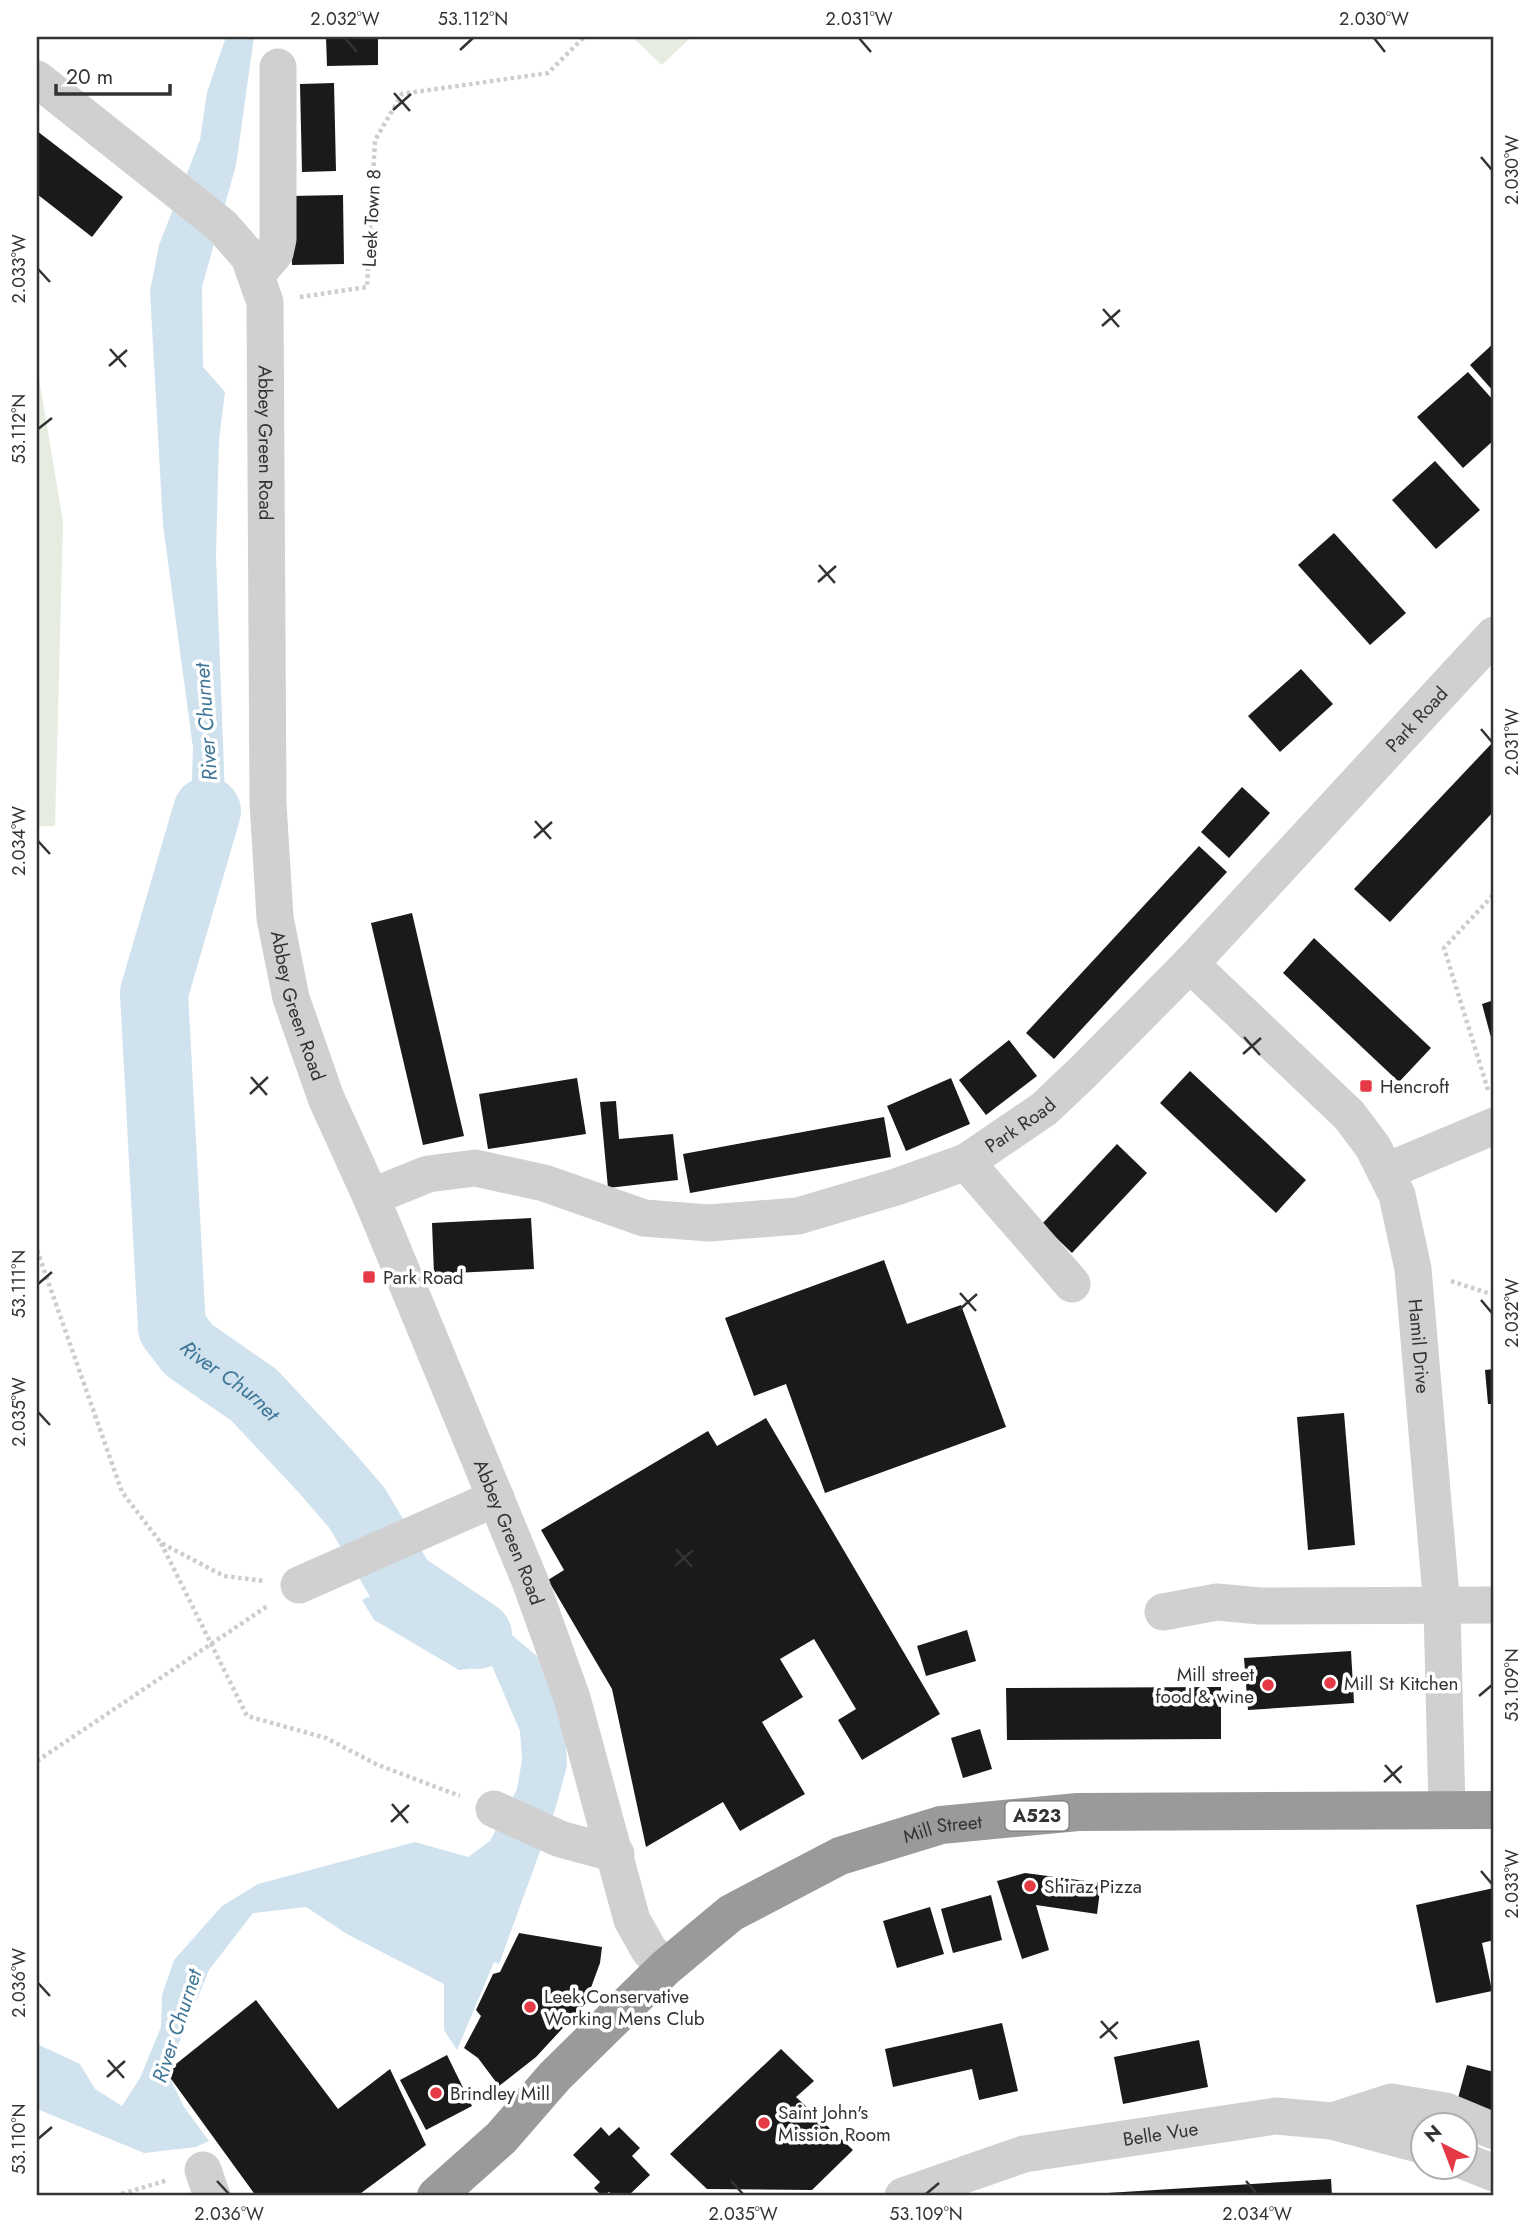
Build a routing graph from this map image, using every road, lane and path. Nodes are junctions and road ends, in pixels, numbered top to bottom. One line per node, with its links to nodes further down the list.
1 (584, 37): 4 (path, Leek Town 8)
2 (278, 67): 4 (street)
3 (37, 79): 4 (street)
4 (261, 288): 11 (street, Abbey Green Road)
5 (1494, 635): 7 (street, Park Road)
6 (1494, 894): 8 (path)
7 (1190, 964): 9 (street, Park Road); 10 (street, Hamil Drive)
8 (1492, 1112): 10 (street)
9 (966, 1162): 11 (street, Park Road); 13 (street)
10 (1387, 1171): 18 (street, Hamil Drive)
11 (371, 1197): 14 (street, Abbey Green Road)
12 (37, 1250): 15 (path)
13 (1072, 1284)
14 (496, 1498): 16 (street); 25 (street, Abbey Green Road)
15 (162, 1543): 16 (path); 20 (path)
16 (299, 1585): 20 (path)
17 (1494, 1605): 18 (street)
18 (1442, 1607): 19 (street); 23 (street, Hamil Drive)
19 (1163, 1612)
20 (212, 1644): 21 (path); 22 (path)
21 (37, 1761)
22 (494, 1809): 25 (street)
23 (1447, 1810): 24 (highway, Mill Street / A523); 26 (highway, Mill Street / A523)
24 (1494, 1810)
25 (616, 1854): 26 (street, Abbey Green Road)
26 (665, 1968): 33 (highway, Mill Street / A523)
27 (1332, 2121): 28 (street); 29 (street, Belle Vue); 31 (street, Belle Vue)
28 (1494, 2131)
29 (1408, 2141)
30 (207, 2183): 32 (path)
31 (923, 2192)
32 (115, 2196)
33 (436, 2196)

